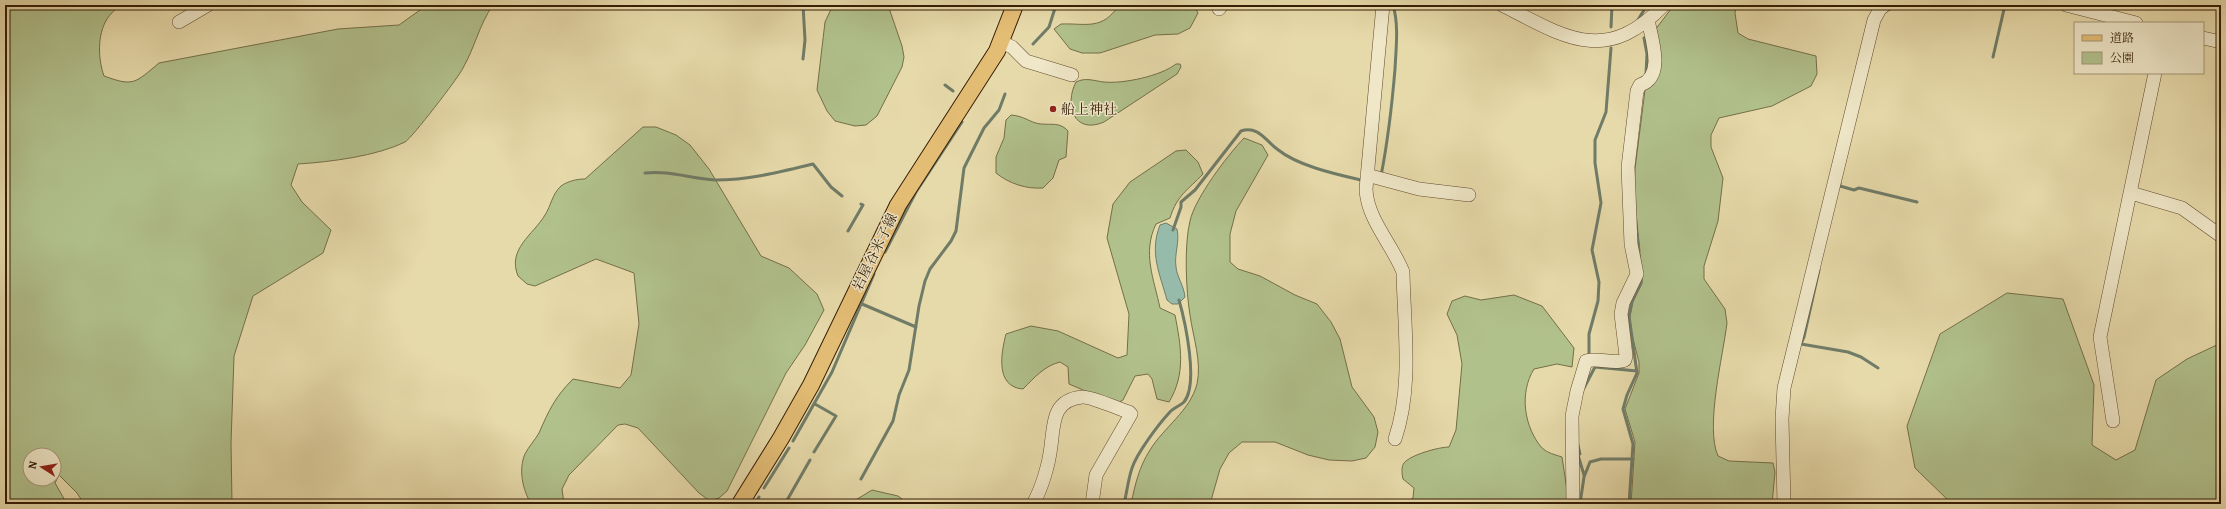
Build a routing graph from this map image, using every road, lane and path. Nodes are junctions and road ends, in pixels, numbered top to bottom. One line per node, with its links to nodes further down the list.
1 (208, 5): 9 (street)
2 (1015, 5): 12 (main road, 岩屋谷米子線)
3 (1383, 5): 16 (street)
4 (1502, 5): 8 (street)
5 (1664, 5): 8 (street)
6 (1885, 5): 26 (street)
7 (2066, 5): 10 (street)
8 (1648, 20): 25 (street)
9 (179, 22)
10 (2132, 22)
11 (2204, 38): 13 (street)
12 (1001, 42): 15 (street); 22 (main road, 岩屋谷米子線)
13 (2221, 42)
14 (2155, 74): 17 (street)
15 (1072, 75)
16 (1367, 175): 18 (street); 21 (street)
17 (2131, 193): 19 (street); 20 (street)
18 (1469, 195)
19 (2221, 236)
20 (2113, 421)
21 (1394, 439)
22 (740, 504)
23 (1033, 504): 24 (street)
24 (1092, 504)
25 (1573, 504)
26 (1784, 504)

